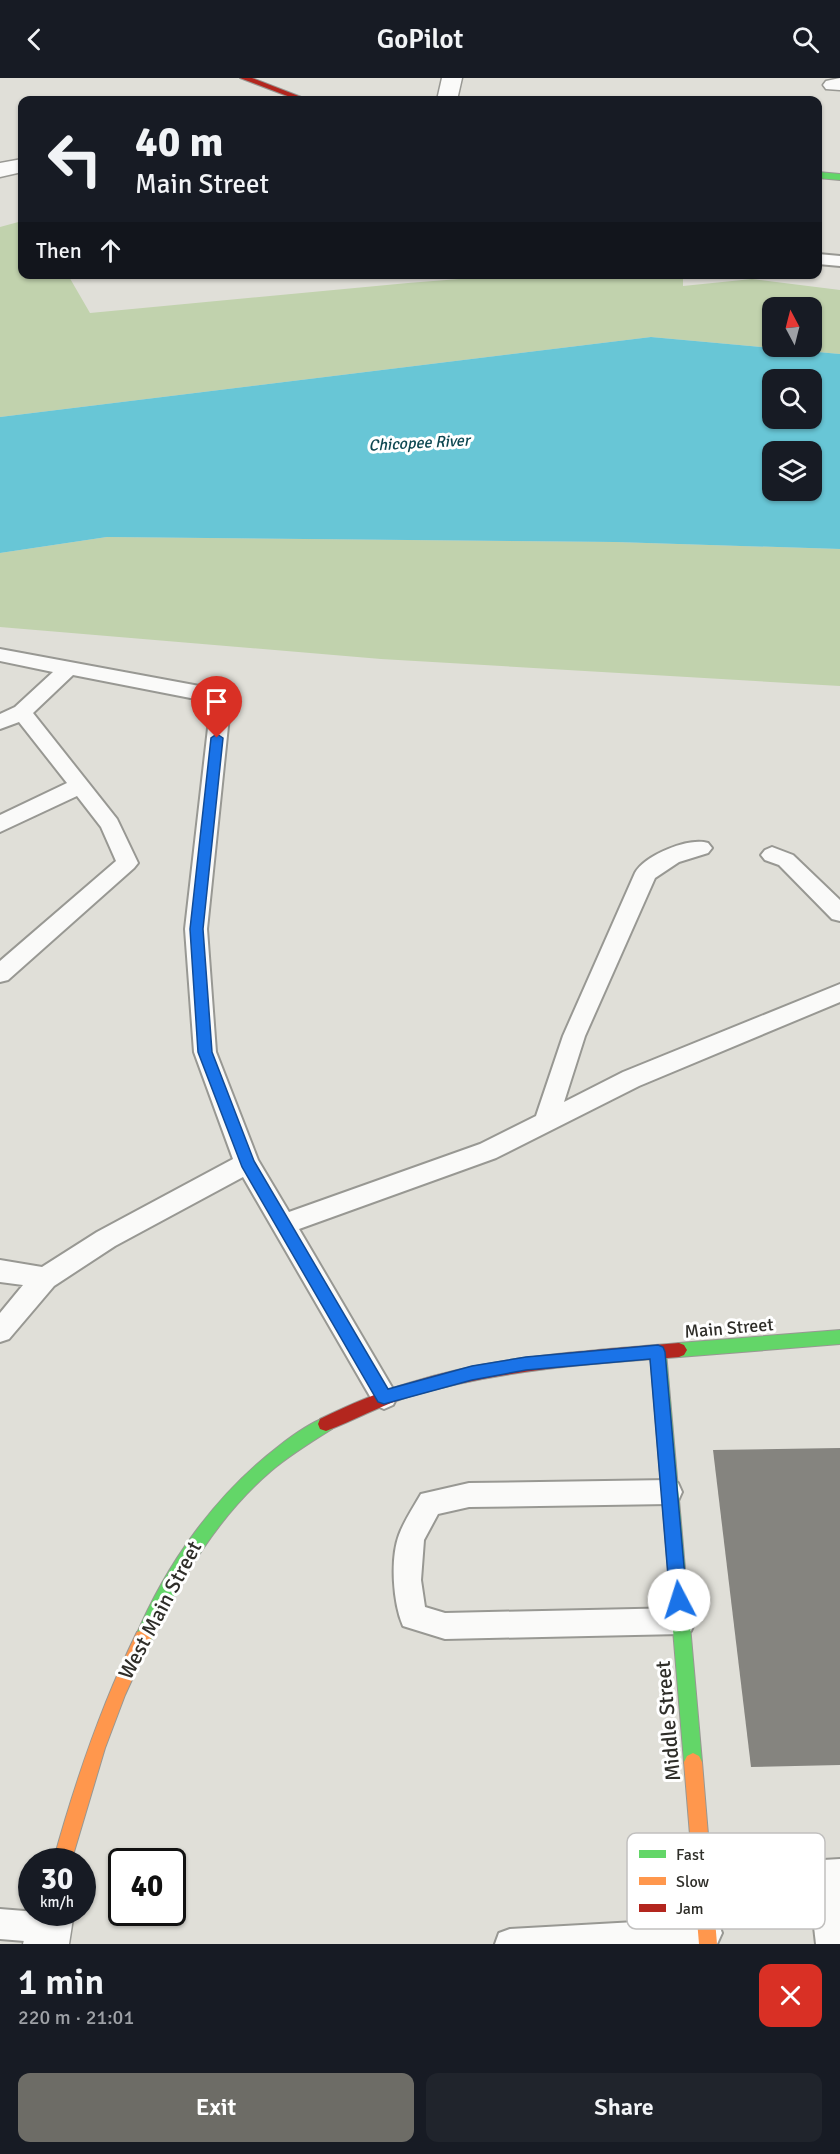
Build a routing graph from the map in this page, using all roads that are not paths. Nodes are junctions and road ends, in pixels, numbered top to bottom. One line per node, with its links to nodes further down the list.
1 (244, 78): 3 (street)
2 (452, 78): 4 (street)
3 (291, 96)
4 (448, 96)
5 (18, 167): 6 (street)
6 (0, 170)
7 (822, 176): 8 (street)
8 (840, 177)
9 (822, 259): 10 (lane)
10 (840, 261)
11 (0, 655): 12 (lane)
12 (69, 668): 13 (lane); 23 (lane)
13 (22, 712): 14 (lane); 15 (lane)
14 (0, 722)
15 (79, 786): 16 (lane); 20 (lane)
16 (0, 824)
17 (701, 848): 22 (lane)
18 (772, 855): 19 (lane)
19 (840, 913)
20 (0, 974)
21 (840, 993): 22 (lane)
22 (546, 1120): 24 (lane)
23 (247, 1163): 24 (lane); 26 (lane)
24 (284, 1224): 31 (lane)
25 (0, 1271): 26 (lane)
26 (45, 1278): 27 (lane)
27 (0, 1330)
28 (840, 1337): 29 (street, Main Street)
29 (658, 1352): 30 (street, Main Street); 32 (street, Middle Street)
30 (442, 1380): 31 (street, West Main Street)
31 (384, 1397): 35 (street, West Main Street)
32 (669, 1492): 33 (street, Middle Street); 33 (lane)
33 (681, 1621): 34 (street, Middle Street)
34 (698, 1833)
35 (65, 1848)
36 (840, 1874): 37 (lane)
37 (825, 1875)
38 (825, 1892): 43 (lane)
39 (0, 1924): 40 (lane)
40 (49, 1928)
41 (707, 1938): 42 (lane)
42 (510, 1944)
43 (831, 1944)

